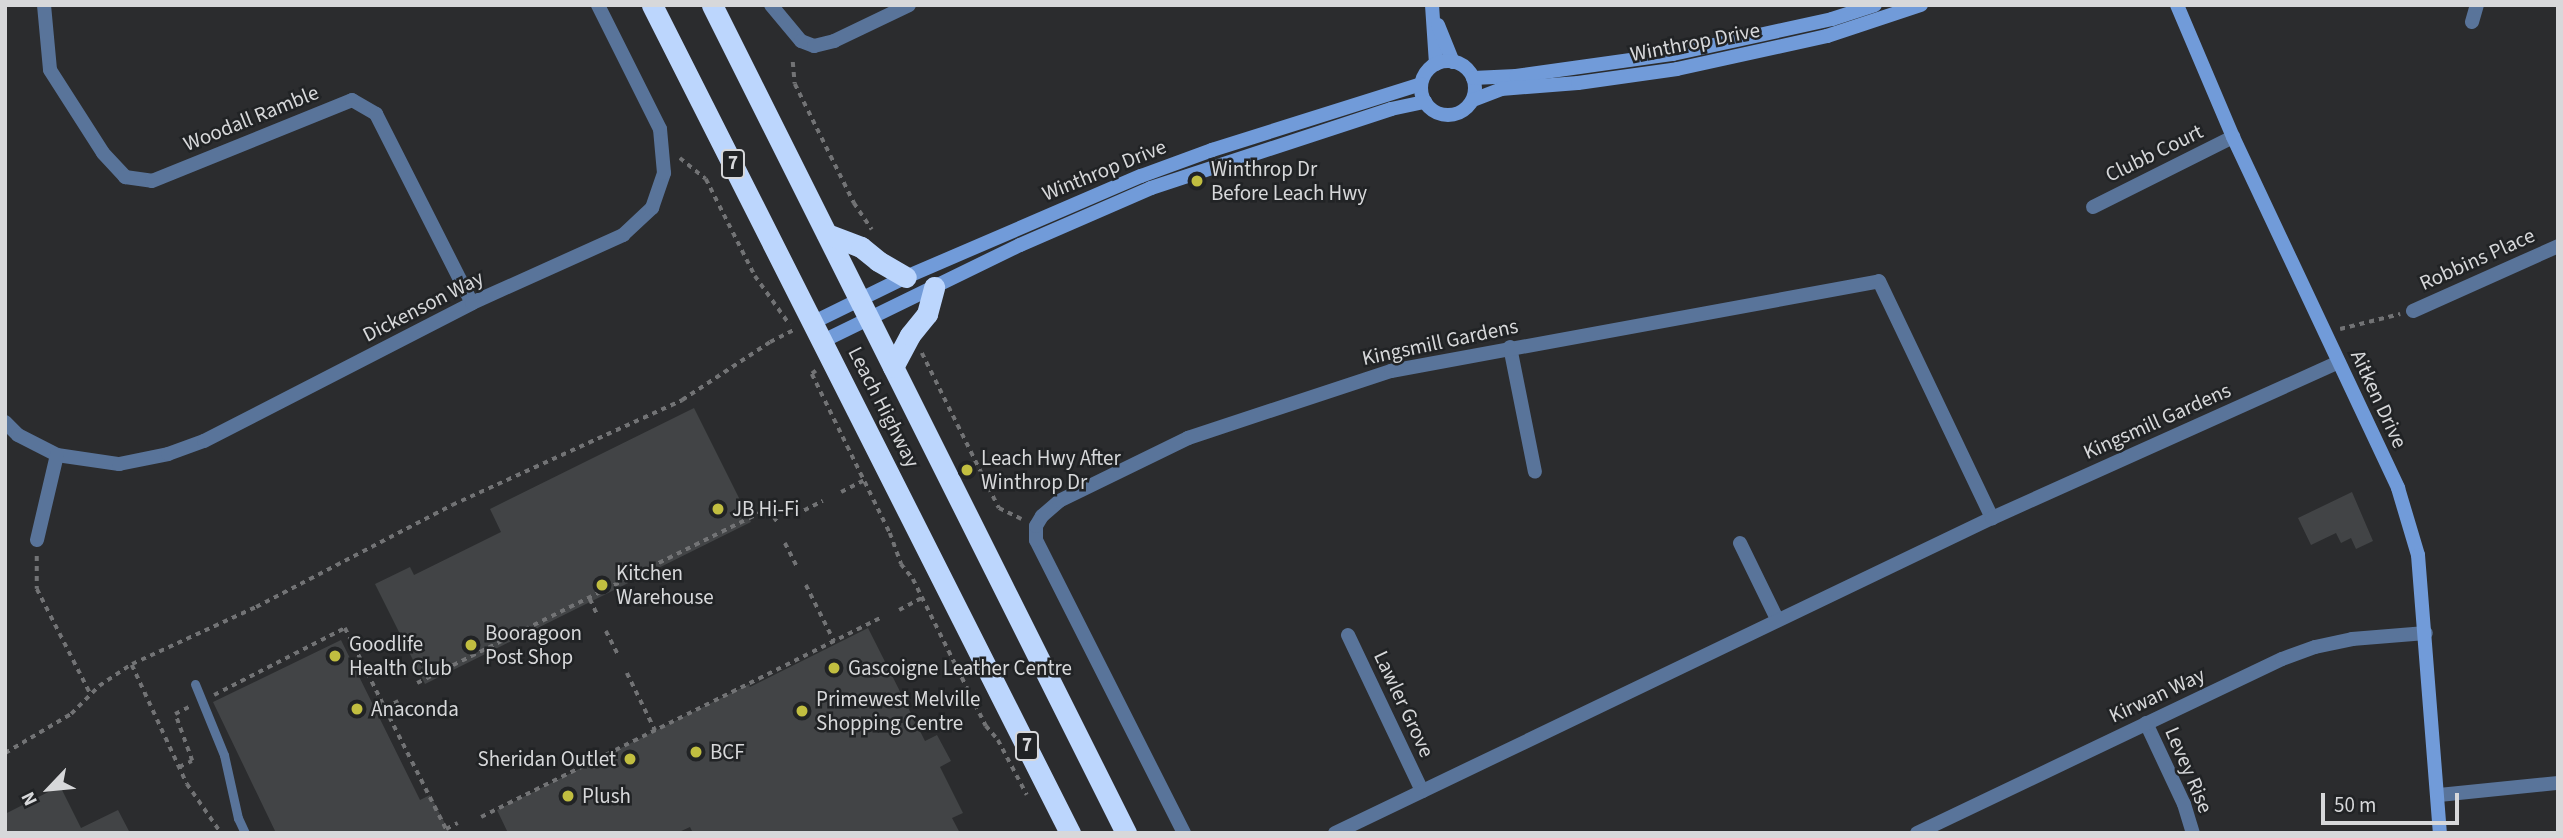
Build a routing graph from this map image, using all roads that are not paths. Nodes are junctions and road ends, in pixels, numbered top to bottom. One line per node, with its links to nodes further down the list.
1 (44, 5): 25 (street, Woodall Ramble)
2 (598, 5): 25 (street, Dickenson Way)
3 (652, 5): 28 (highway, Leach Highway / 7)
4 (712, 5): 21 (highway, Leach Highway)
5 (771, 5): 6 (street)
6 (909, 5)
7 (1875, 5): 15 (street, Winthrop Drive)
8 (1921, 5): 17 (street, Winthrop Drive)
9 (2477, 5): 12 (street)
10 (2179, 7): 19 (street, Aitken Drive)
11 (1433, 9): 13 (street); 14 (street)
12 (2472, 22)
13 (1453, 62): 14 (street); 15 (street)
14 (1436, 64): 16 (street)
15 (1473, 78): 17 (street)
16 (1421, 84): 18 (street); 23 (street, Winthrop Drive)
17 (1473, 100): 18 (street)
18 (1424, 102): 24 (street, Winthrop Drive)
19 (2233, 137): 20 (street, Clubb Court); 30 (street, Aitken Drive)
20 (2093, 207)
21 (827, 234): 23 (highway); 26 (highway, Leach Highway)
22 (2558, 246): 27 (street, Robbins Place)
23 (906, 277): 26 (street, Winthrop Drive)
24 (934, 287): 26 (street, Winthrop Drive); 31 (highway)
25 (472, 303): 33 (street, Dickenson Way)
26 (864, 309): 28 (street, Winthrop Drive); 28 (street, Winthrop Drive); 31 (highway, Leach Highway)
27 (2413, 312)
28 (810, 331): 47 (highway, Leach Highway / 7)
29 (1510, 347): 34 (street); 35 (street, Kingsmill Gardens); 49 (street, Kingsmill Gardens)
30 (2339, 362): 35 (street, Kingsmill Gardens); 39 (street, Aitken Drive)
31 (893, 367): 48 (highway, Leach Highway)
32 (5, 422): 33 (street, Dickenson Way)
33 (57, 455): 36 (street)
34 (1535, 472)
35 (1992, 518): 38 (street, Kingsmill Gardens)
36 (37, 540)
37 (1740, 543): 38 (street)
38 (1777, 619): 44 (street, Kingsmill Gardens)
39 (2426, 633): 42 (street, Kirwan Way); 45 (street, Aitken Drive)
40 (1348, 635): 44 (street, Lawler Grove)
41 (195, 684): 46 (lane)
42 (2146, 723): 51 (street, Kirwan Way); 52 (street, Levey Rise)
43 (2558, 783): 45 (street)
44 (1422, 791): 50 (street, Kingsmill Gardens)
45 (2439, 795): 53 (street, Aitken Drive)
46 (245, 833)
47 (1070, 833)
48 (1126, 833)
49 (1184, 833)
50 (1335, 833)
51 (1917, 833)
52 (2193, 833)
53 (2440, 833)

